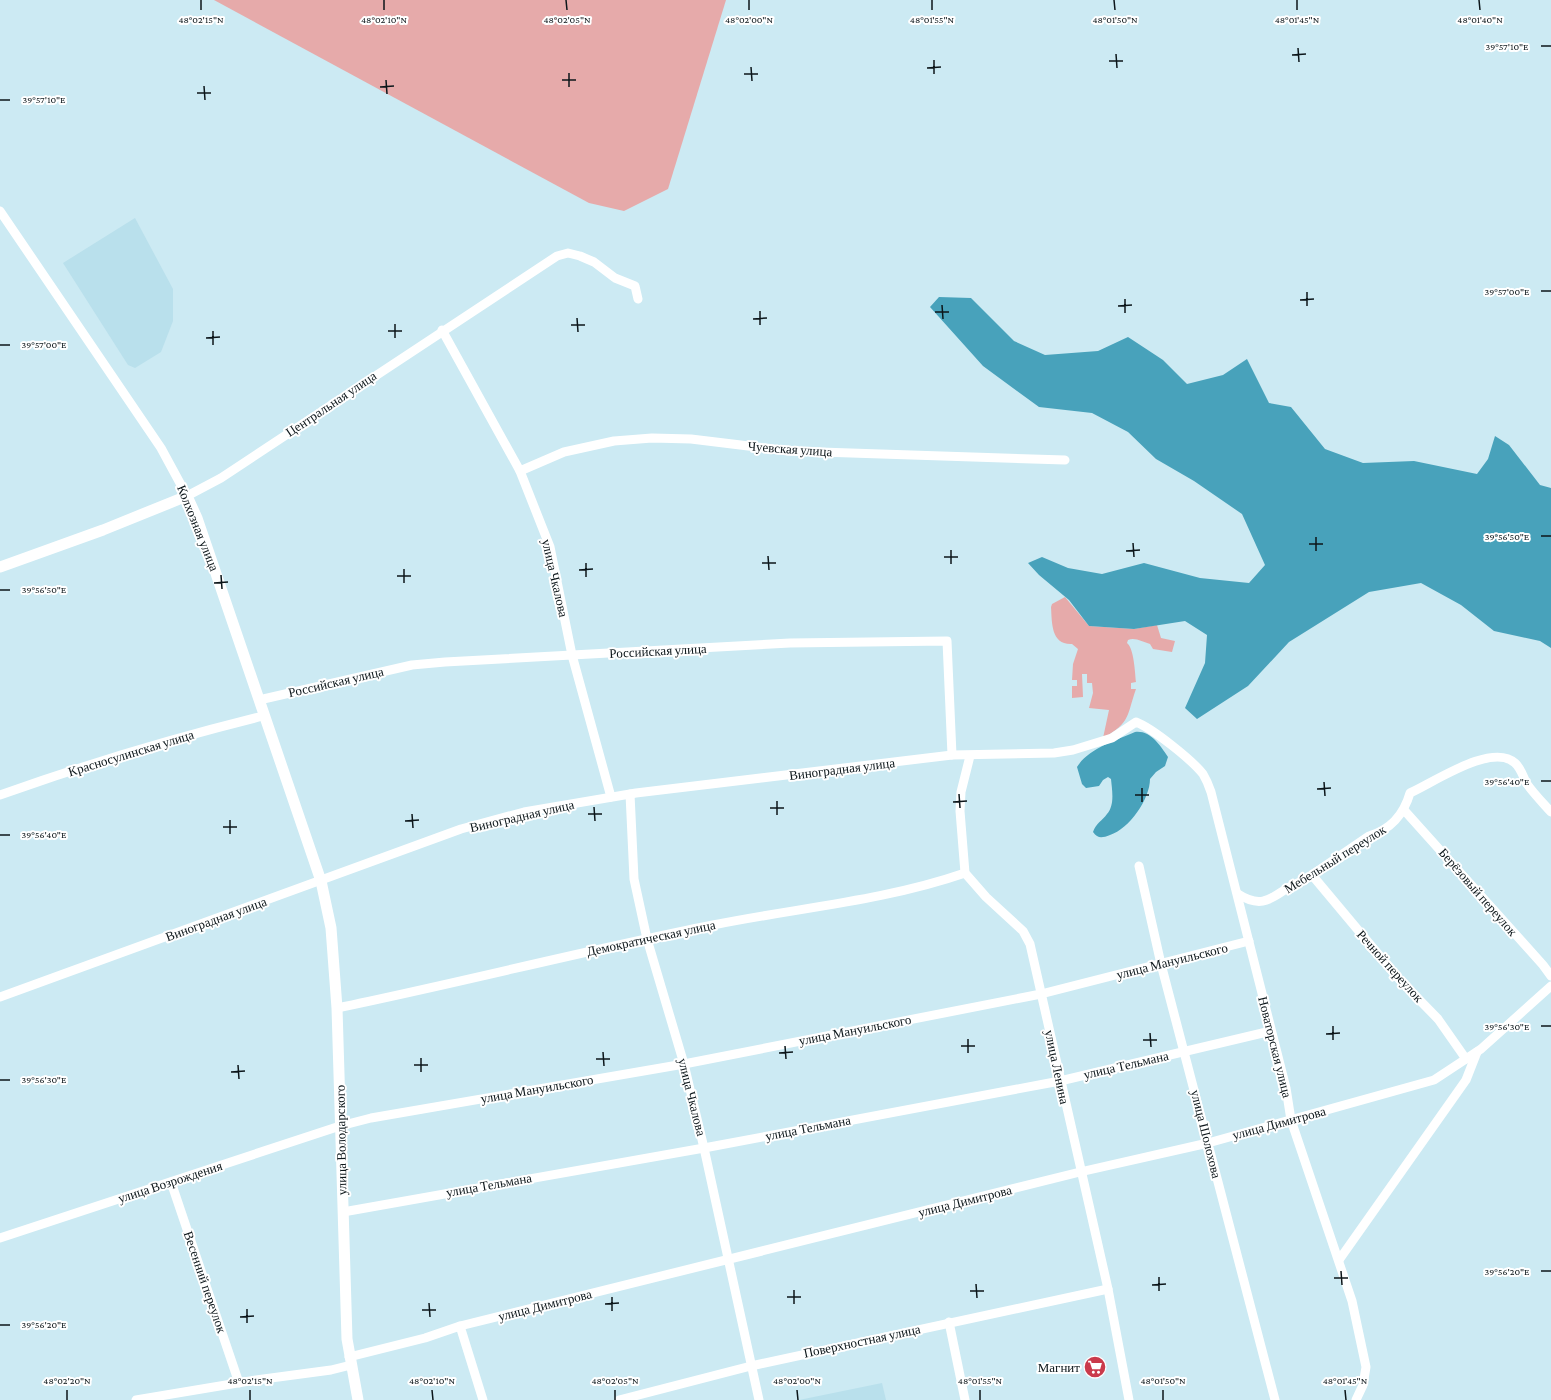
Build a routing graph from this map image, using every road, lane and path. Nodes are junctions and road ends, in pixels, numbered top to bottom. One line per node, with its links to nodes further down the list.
1 (0, 211): 6 (street, Колхозная улица)
2 (638, 299): 3 (street, Центральная улица)
3 (442, 330): 5 (street, улица Чкалова); 6 (street, Центральная улица)
4 (1065, 460): 5 (street, Чуевская улица)
5 (520, 471): 8 (street, улица Чкалова)
6 (188, 496): 7 (street, Центральная улица); 9 (street, Колхозная улица)
7 (0, 567)
8 (572, 655): 9 (street, Российская улица); 12 (street, Российская улица); 16 (street, улица Чкалова)
9 (259, 700): 10 (street, Колхозная улица)
10 (263, 716): 15 (street, Красносулинская улица); 22 (street, Колхозная улица)
11 (1136, 722): 13 (street, Виноградная улица); 23 (street, Новаторская улица)
12 (952, 755): 13 (street, Виноградная улица); 14 (street, Виноградная улица)
13 (970, 756): 20 (street)
14 (630, 794): 16 (street, Виноградная улица); 24 (street, улица Чкалова)
15 (0, 795)
16 (611, 797): 22 (street, Виноградная улица)
17 (1404, 810): 18 (street, Мебельный переулок); 21 (street, Мебельный переулок); 27 (street, Берёзовый переулок)
18 (1551, 812)
19 (1139, 866): 26 (street, улица Шолохова)
20 (966, 873): 24 (street, Демократическая улица); 29 (street, улица Ленина)
21 (1312, 875): 23 (street, Мебельный переулок); 35 (street, Речной переулок)
22 (321, 881): 30 (street, Виноградная улица); 31 (street, улица Володарского)
23 (1238, 894): 25 (street, Новаторская улица)
24 (647, 939): 31 (street, Демократическая улица); 36 (street, улица Чкалова)
25 (1249, 941): 26 (street, улица Мануильского); 32 (street, Новаторская улица)
26 (1161, 964): 29 (street, улица Мануильского); 33 (street, улица Шолохова)
27 (1551, 976)
28 (1551, 986): 34 (street, улица Димитрова)
29 (1041, 994): 36 (street, улица Мануильского); 37 (street, улица Ленина)
30 (0, 997)
31 (337, 1008): 39 (street, улица Володарского)
32 (1271, 1032): 33 (street, улица Тельмана); 38 (street, Новаторская улица)
33 (1185, 1051): 37 (street, улица Тельмана); 40 (street, улица Шолохова)
34 (1477, 1052): 35 (street, улица Димитрова); 47 (street)
35 (1466, 1059): 38 (street, улица Димитрова)
36 (684, 1064): 39 (street, улица Мануильского); 41 (street, улица Чкалова)
37 (1060, 1081): 41 (street, улица Тельмана); 42 (street, улица Ленина)
38 (1291, 1120): 40 (street, улица Димитрова); 47 (street, Новаторская улица)
39 (340, 1126): 43 (street, улица Возрождения); 44 (street, улица Володарского)
40 (1208, 1142): 42 (street, улица Димитрова); 61 (street, улица Шолохова)
41 (704, 1148): 44 (street, улица Тельмана); 46 (street, улица Чкалова)
42 (1080, 1172): 46 (street, улица Димитрова); 48 (street, улица Ленина)
43 (170, 1182): 45 (street, улица Возрождения); 53 (street, Весенний переулок)
44 (343, 1212): 51 (street, улица Володарского)
45 (0, 1238)
46 (729, 1260): 50 (street, улица Димитрова); 52 (street, улица Чкалова)
47 (1339, 1260): 62 (street, Новаторская улица)
48 (1108, 1288): 49 (street, Поверхностная улица); 60 (street, улица Ленина)
49 (949, 1322): 52 (street, Поверхностная улица); 59 (street)
50 (460, 1326): 51 (street, улица Димитрова); 56 (street)
51 (350, 1361): 53 (street, улица Димитрова); 55 (street, улица Володарского)
52 (751, 1366): 57 (street, Поверхностная улица); 58 (street, улица Чкалова)
53 (239, 1383): 54 (street, улица Димитрова)
54 (136, 1400)
55 (358, 1400)
56 (483, 1400)
57 (619, 1400)
58 (759, 1400)
59 (965, 1400)
60 (1128, 1400)
61 (1275, 1400)
62 (1356, 1400)

